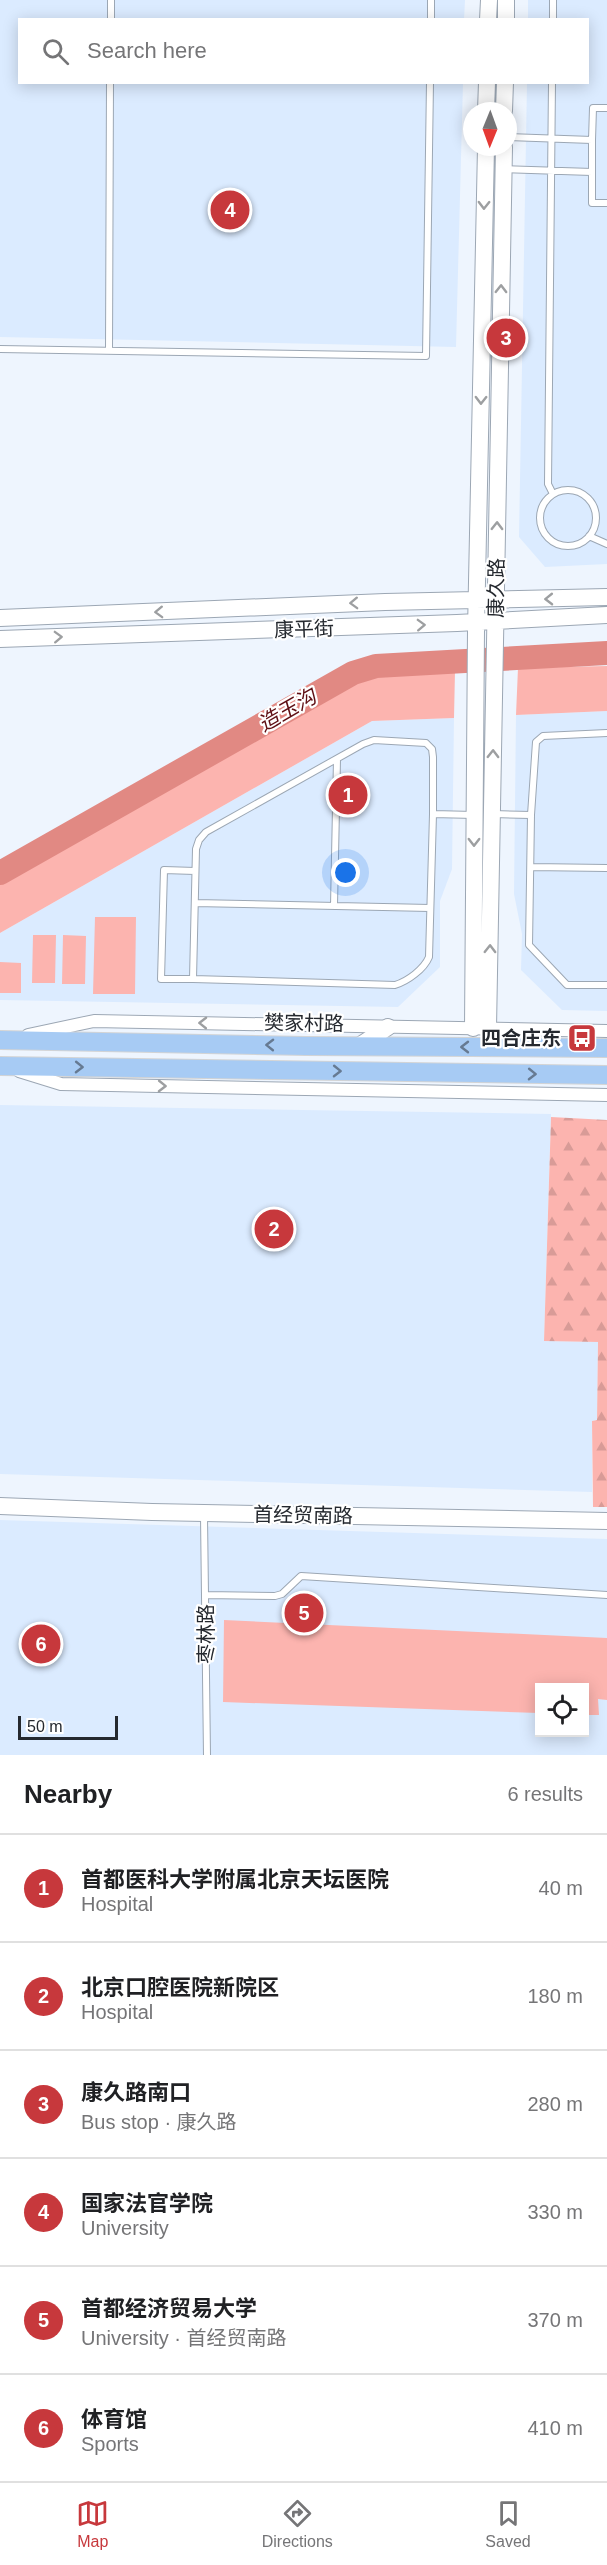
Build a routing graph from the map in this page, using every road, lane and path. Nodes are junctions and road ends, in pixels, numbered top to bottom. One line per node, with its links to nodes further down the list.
1 (111, 0): 6 (lane)
2 (431, 0): 7 (lane)
3 (489, 0): 8 (street)
4 (507, 0): 9 (street)
5 (553, 0): 10 (lane)
6 (111, 18)
7 (431, 18)
8 (488, 18)
9 (506, 18)
10 (553, 18)
11 (110, 84): 29 (lane)
12 (430, 84): 29 (lane)
13 (487, 84): 16 (street)
14 (505, 84): 17 (street)
15 (552, 84): 20 (lane)
16 (486, 102)
17 (504, 102)
18 (607, 108): 21 (lane)
19 (517, 137): 20 (lane)
20 (551, 139): 21 (lane); 25 (lane)
21 (592, 140): 26 (lane)
22 (486, 156): 34 (street, 康久路, one-way to 34)
23 (504, 156): 24 (street, 康久路)
24 (503, 169): 25 (lane); 35 (street, 康久路, one-way to 24)
25 (551, 171): 26 (lane); 30 (lane)
26 (592, 172): 27 (lane)
27 (607, 203)
28 (0, 349): 29 (lane)
29 (109, 350)
30 (553, 494): 31 (lane); 31 (lane)
31 (589, 536): 32 (lane)
32 (607, 543)
33 (607, 597): 35 (street, 康平街, one-way to 35)
34 (477, 600): 35 (street, 康平街); 37 (street, 康平街, one-way to 37); 39 (street, 康久路)
35 (495, 600): 38 (street, 康久路)
36 (607, 615): 38 (street, 康平街)
37 (0, 618)
38 (495, 620): 39 (street, 康平街); 44 (street, 康久路, one-way to 38)
39 (476, 621): 40 (street, 康平街, one-way to 39); 45 (street, 康久路)
40 (0, 639)
41 (607, 733): 46 (lane)
42 (337, 759): 43 (lane); 49 (lane); 51 (lane)
43 (433, 814): 45 (lane); 52 (lane)
44 (492, 814): 46 (lane); 55 (street, 康久路, one-way to 44)
45 (474, 815): 55 (street, 康久路, one-way to 55)
46 (531, 815): 47 (lane)
47 (531, 867): 48 (lane); 54 (lane)
48 (607, 868)
49 (195, 871): 50 (lane); 53 (lane)
50 (195, 903): 51 (lane); 53 (lane)
51 (334, 906): 52 (lane)
52 (430, 908): 53 (lane)
53 (194, 979)
54 (607, 985)
55 (481, 989): 57 (street, 康久路)
56 (388, 1027): 57 (street); 59 (street, one-way to 59); 60 (street)
57 (480, 1028): 58 (street)
58 (607, 1030)
59 (2, 1040): 60 (main road, 樊家村路, one-way to 59)
60 (359, 1046): 61 (main road, 樊家村路, one-way to 60)
61 (607, 1048)
62 (3, 1066): 63 (main road, one-way to 63); 64 (street, one-way to 64)
63 (607, 1075)
64 (607, 1095)
65 (0, 1506): 66 (street, 首经贸南路)
66 (204, 1513): 67 (street, 首经贸南路); 68 (lane, 枣林路)
67 (607, 1521)
68 (206, 1595): 69 (lane); 70 (lane, 枣林路)
69 (607, 1595)
70 (207, 1755)

